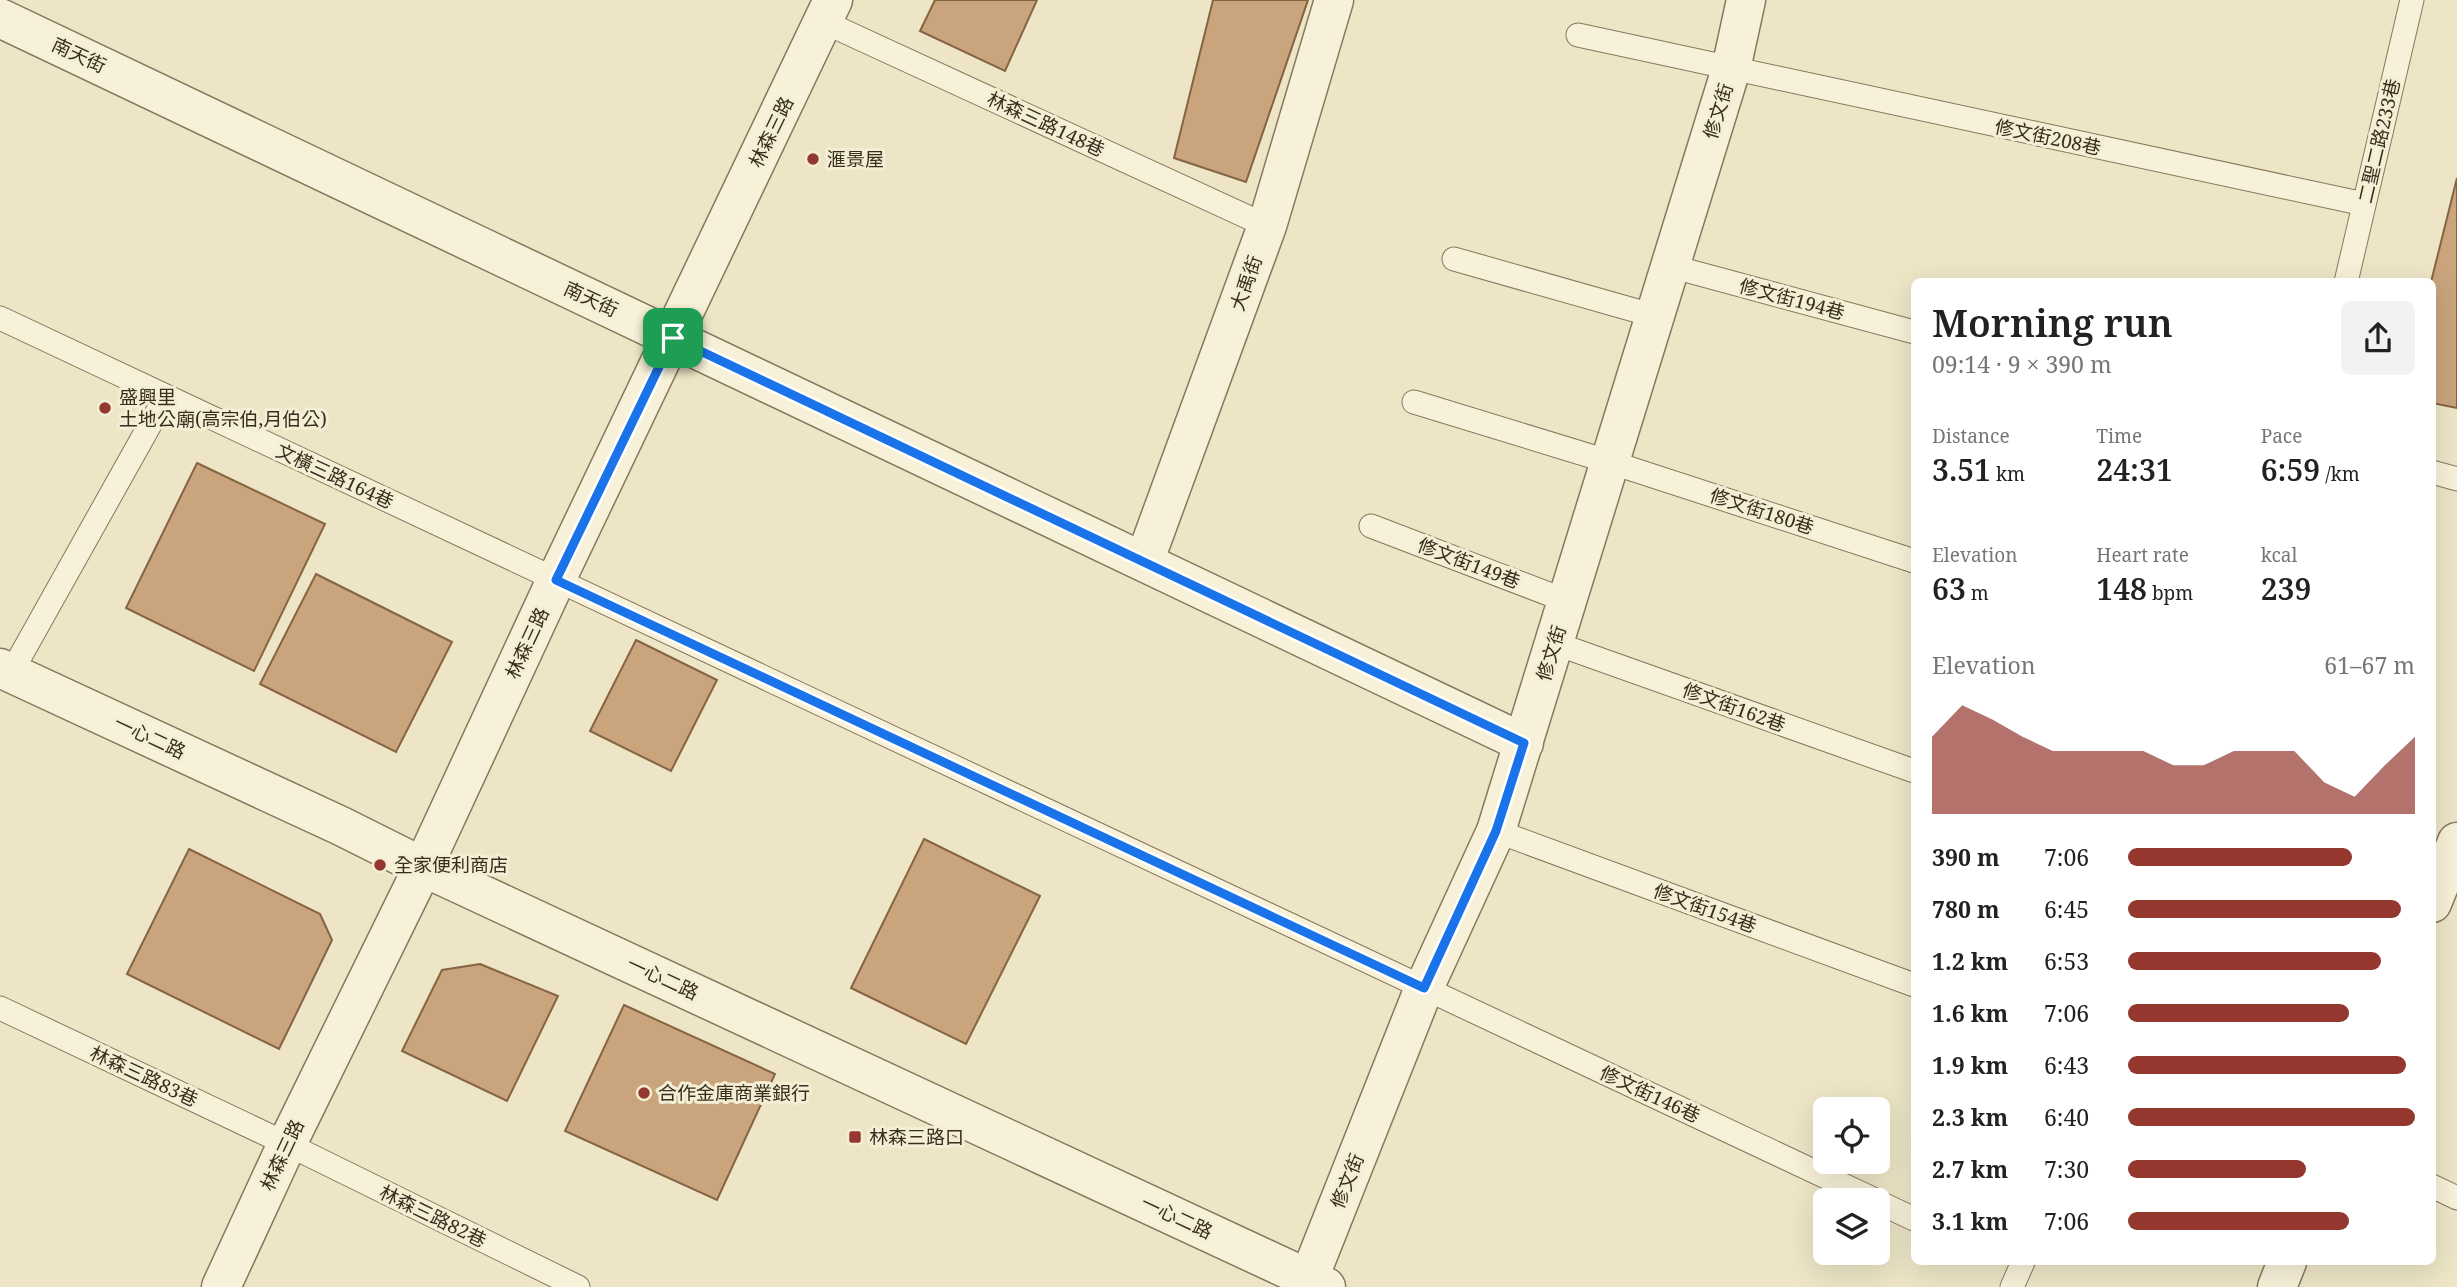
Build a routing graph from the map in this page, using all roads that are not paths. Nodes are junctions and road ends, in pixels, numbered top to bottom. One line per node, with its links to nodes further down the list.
1 (1334, 0): 9 (street, 大禹街)
2 (1746, 0): 7 (street, 修文街)
3 (2412, 0): 8 (lane, 二聖二路233巷)
4 (829, 11): 9 (lane, 林森三路148巷); 16 (street, 林森三路)
5 (0, 18): 16 (street, 南天街)
6 (1578, 35): 7 (lane, 修文街208巷)
7 (1731, 69): 8 (lane, 修文街208巷); 11 (street, 修文街)
8 (2364, 204): 12 (lane, 二聖二路233巷)
9 (1267, 226): 24 (street, 大禹街)
10 (1454, 259): 13 (lane)
11 (1670, 267): 13 (street, 修文街); 15 (lane, 修文街194巷)
12 (2347, 278)
13 (1655, 316): 19 (street, 修文街)
14 (0, 318): 17 (lane, 文橫三路164巷)
15 (1911, 331)
16 (673, 338): 24 (street, 南天街); 25 (street, 林森三路)
17 (166, 396): 25 (lane, 文橫三路164巷); 28 (lane)
18 (1414, 402): 19 (lane, 修文街180巷)
19 (1610, 462): 23 (lane, 修文街180巷); 26 (street, 修文街)
20 (2436, 473): 21 (lane)
21 (2457, 479)
22 (1371, 526): 26 (lane, 修文街149巷)
23 (1911, 560)
24 (1144, 562): 29 (street, 南天街)
25 (556, 580): 33 (street, 林森三路); 36 (lane, 文橫三路164巷)
26 (1567, 601): 27 (street, 修文街)
27 (1554, 643): 29 (street, 修文街); 30 (lane, 修文街162巷)
28 (5, 670): 33 (street, 一心二路)
29 (1524, 743): 31 (street, 修文街)
30 (1911, 770)
31 (1496, 831): 35 (lane, 修文街154巷); 36 (street, 修文街)
32 (2457, 842): 34 (street)
33 (423, 867): 38 (street, 林森三路); 45 (street, 一心二路)
34 (2436, 893)
35 (1911, 984)
36 (1424, 988): 39 (lane, 修文街146巷); 45 (street, 修文街)
37 (0, 1007): 38 (lane, 林森三路83巷)
38 (287, 1144): 46 (street, 林森三路); 47 (lane, 林森三路82巷)
39 (1849, 1188)
40 (2436, 1188): 41 (lane)
41 (2457, 1198)
42 (1890, 1207): 43 (lane, 修文街146巷)
43 (1911, 1218)
44 (2286, 1265): 48 (street)
45 (1313, 1284)
46 (221, 1287)
47 (578, 1287)
48 (2277, 1287)

